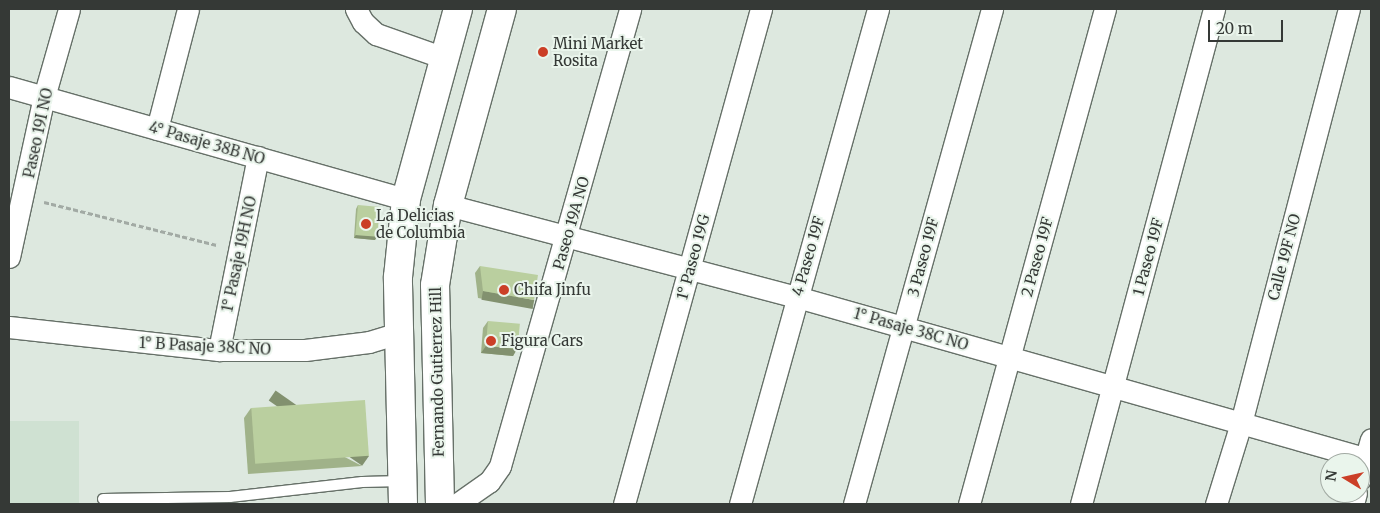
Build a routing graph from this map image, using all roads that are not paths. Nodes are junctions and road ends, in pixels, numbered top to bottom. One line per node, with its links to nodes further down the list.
1 (69, 9): 15 (street, Paseo 19I NO)
2 (188, 9): 16 (street)
3 (356, 9): 13 (street)
4 (458, 9): 13 (street)
5 (502, 9): 19 (street, Fernando Gutierrez Hill)
6 (630, 9): 20 (street, Paseo 19A NO)
7 (761, 9): 22 (street, 1° Paseo 19G)
8 (878, 9): 23 (street, 4 Paseo 19F)
9 (992, 9): 25 (street, 3 Paseo 19F)
10 (1104, 9): 28 (street, 2 Paseo 19F)
11 (1214, 9): 29 (street, 1 Paseo 19F)
12 (1349, 9): 30 (street, Calle 19F NO)
13 (444, 58): 18 (street)
14 (9, 88): 15 (street, 4° Pasaje 38B NO)
15 (44, 97): 16 (street, 4° Pasaje 38B NO); 21 (street, Paseo 19I NO)
16 (157, 129): 17 (street, 4° Pasaje 38B NO)
17 (258, 158): 18 (street, 4° Pasaje 38B NO); 27 (street, 1° Pasaje 19H NO)
18 (406, 198): 26 (street)
19 (448, 205): 20 (street, 1° Pasaje 38C NO); 34 (street, Fernando Gutierrez Hill)
20 (567, 236): 22 (street, 1° Pasaje 38C NO); 35 (street, Paseo 19A NO)
21 (9, 257)
22 (689, 271): 23 (street, 1° Pasaje 38C NO); 36 (street, 1° Paseo 19G)
23 (797, 297): 25 (street, 1° Pasaje 38C NO); 37 (street, 4 Paseo 19F)
24 (9, 327): 27 (street, 1° B Pasaje 38C NO)
25 (904, 327): 28 (street, 1° Pasaje 38C NO); 38 (street, 3 Paseo 19F)
26 (399, 332): 27 (street, 1° B Pasaje 38C NO); 32 (street)
27 (219, 350)
28 (1010, 357): 29 (street, 1° Pasaje 38C NO); 39 (street, 2 Paseo 19F)
29 (1113, 386): 30 (street, 1° Pasaje 38C NO); 40 (street, 1 Paseo 19F)
30 (1241, 423): 31 (street, 1° Pasaje 38C NO); 41 (street, Calle 19F NO)
31 (1370, 452)
32 (403, 493): 33 (lane)
33 (103, 499)
34 (440, 504)
35 (457, 504)
36 (624, 504)
37 (740, 504)
38 (854, 504)
39 (968, 504)
40 (1081, 504)
41 (1216, 504)

